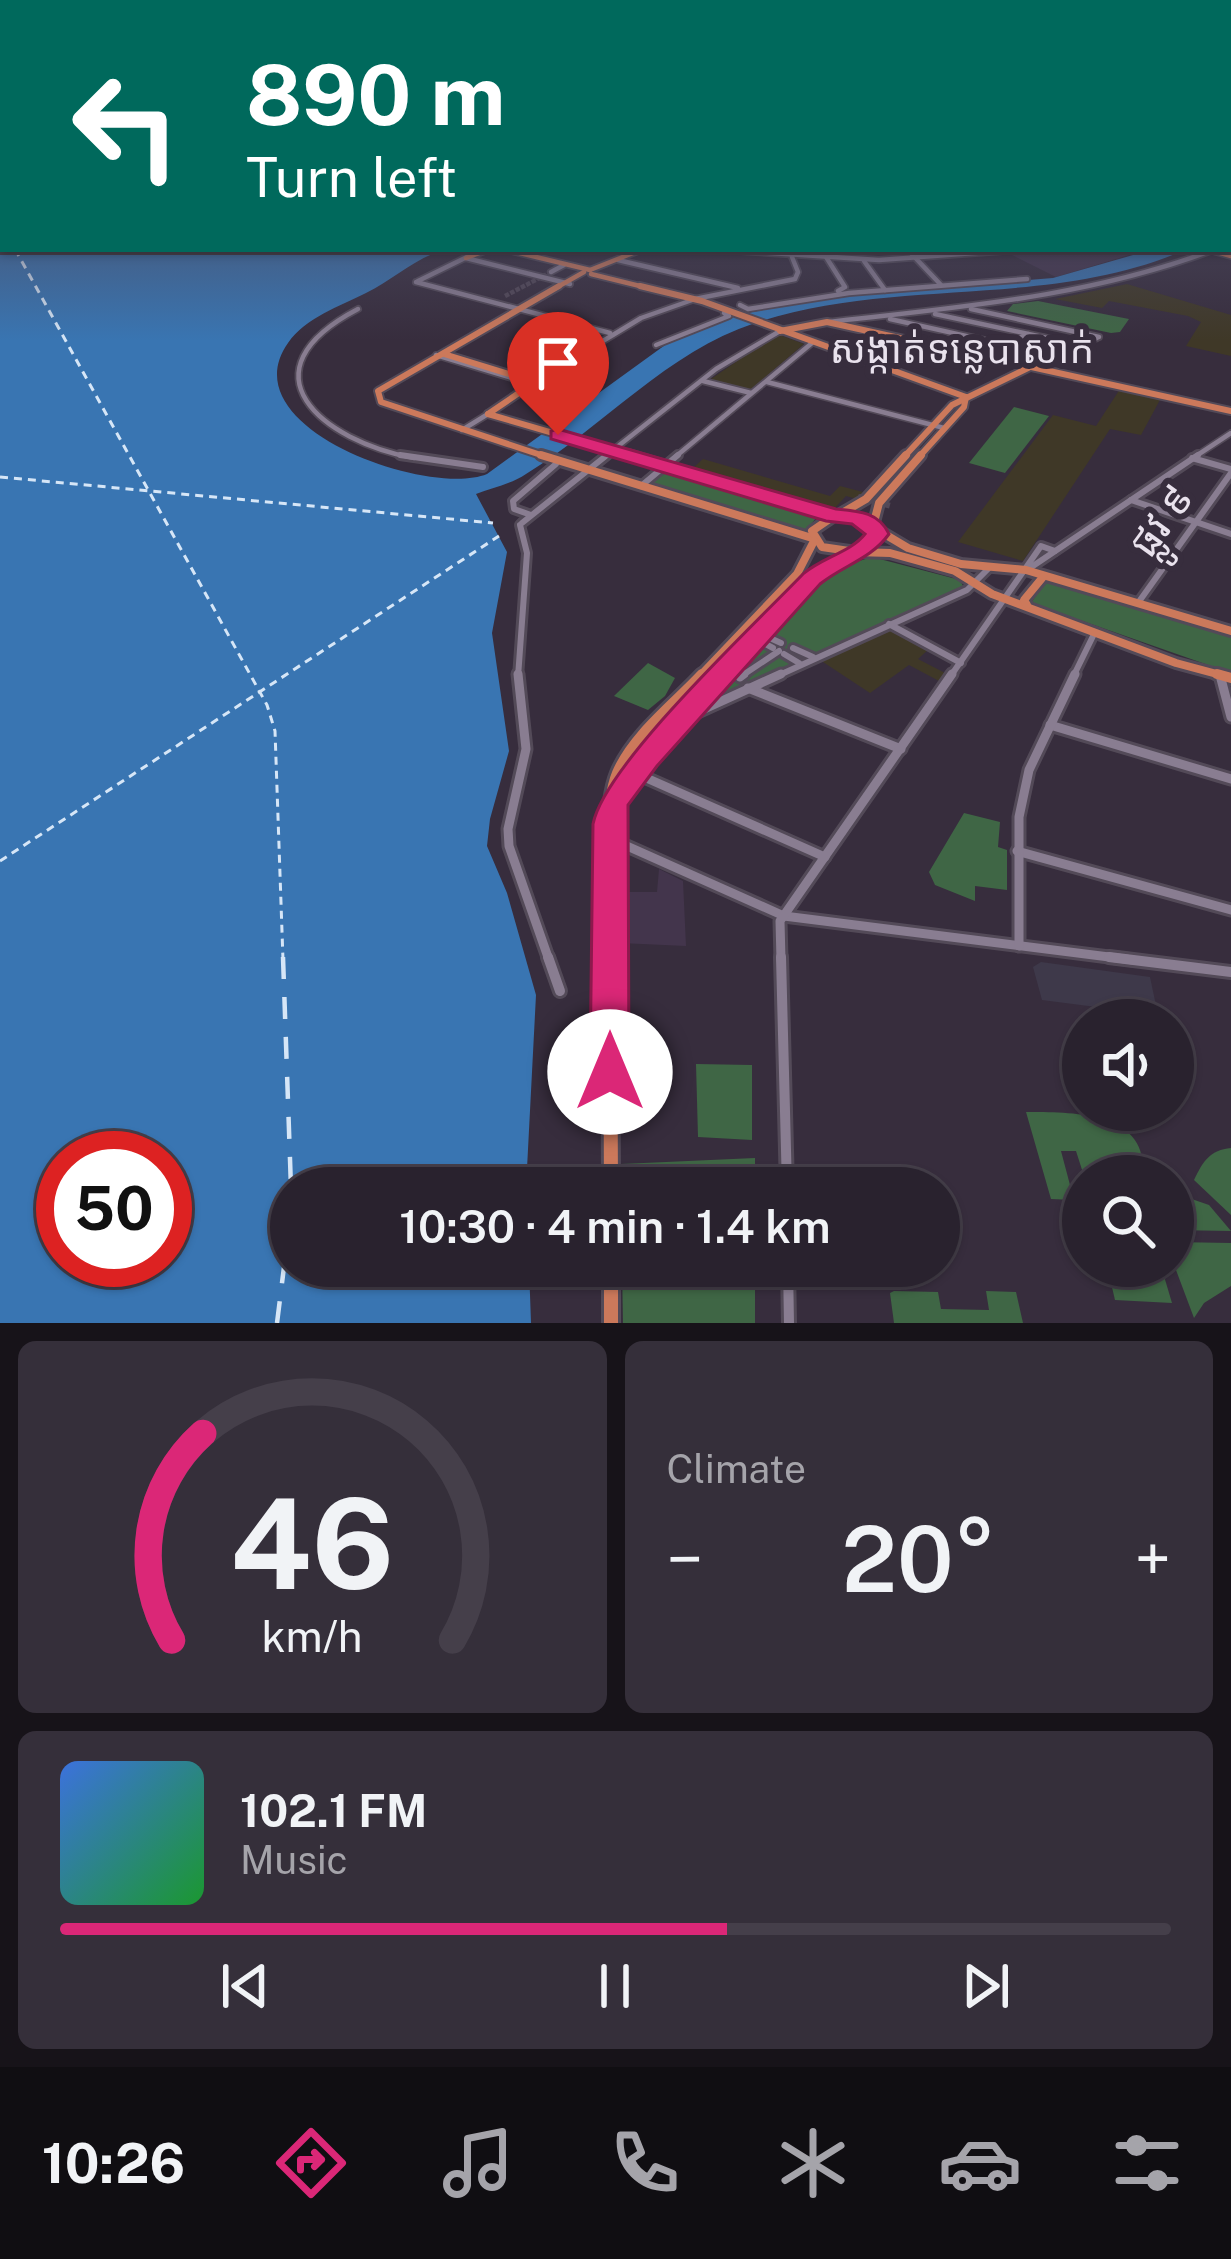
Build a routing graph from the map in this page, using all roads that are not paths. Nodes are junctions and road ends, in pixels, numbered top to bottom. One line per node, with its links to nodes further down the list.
1 (482, 252): 13 (main road)
2 (515, 252): 18 (main road)
3 (636, 252): 17 (main road)
4 (766, 252): 11 (street)
5 (823, 252): 15 (street)
6 (855, 252): 14 (street)
7 (884, 252): 12 (street)
8 (912, 252): 16 (street)
9 (996, 252): 16 (street)
10 (1202, 252): 31 (street)
11 (794, 254): 15 (street); 24 (street)
12 (887, 256)
13 (466, 258): 22 (street); 30 (street)
14 (860, 258): 15 (street); 16 (street); 25 (street)
15 (827, 259): 26 (street)
16 (918, 259): 23 (street)
17 (618, 260): 19 (main road); 24 (street)
18 (564, 265): 19 (main road); 20 (street)
19 (590, 271): 22 (main road); 29 (main road)
20 (551, 272)
21 (1027, 279): 23 (street)
22 (568, 283): 33 (main road)
23 (942, 286): 25 (street)
24 (740, 289): 27 (street)
25 (885, 290): 26 (street)
26 (847, 291): 34 (street)
27 (721, 293): 29 (street); 34 (street)
28 (505, 296): 30 (street)
29 (698, 298): 34 (main road); 39 (street)
30 (494, 302): 33 (street)
31 (970, 308): 35 (street); 44 (street)
32 (358, 309): 64 (street)
33 (519, 309): 39 (street); 45 (main road)
34 (733, 310): 38 (main road); 43 (street)
35 (931, 312): 36 (street); 40 (street)
36 (883, 316): 37 (street); 42 (street)
37 (826, 322): 38 (main road); 46 (main road)
38 (773, 328): 41 (main road); 49 (street)
39 (610, 333): 51 (street)
40 (1030, 334): 42 (street); 44 (street)
41 (812, 343): 50 (street); 53 (main road)
42 (1006, 344): 46 (street); 47 (street)
43 (656, 345)
44 (1080, 345): 47 (street)
45 (439, 354): 51 (main road); 58 (main road)
46 (977, 356): 48 (main road)
47 (1056, 356): 48 (street)
48 (1030, 367): 53 (main road); 54 (main road)
49 (701, 381): 52 (street); 60 (street)
50 (765, 382): 52 (street); 56 (street)
51 (534, 383): 55 (main road)
52 (752, 393): 63 (street)
53 (966, 398): 56 (main road); 57 (main road)
54 (1231, 411)
55 (488, 414): 58 (street); 60 (main road)
56 (932, 424): 57 (street); 70 (main road)
57 (944, 428): 72 (main road)
58 (461, 431): 62 (main road)
59 (1231, 433): 61 (street)
60 (613, 451): 63 (main road); 65 (street)
61 (1192, 458): 66 (street); 68 (street)
62 (560, 463): 65 (main road); 69 (street)
63 (664, 466): 67 (street); 70 (main road)
64 (483, 467)
65 (588, 470): 67 (main road); 69 (street)
66 (1231, 471): 71 (street, ផ្លូវ ៩)
67 (641, 486): 74 (main road)
68 (1129, 500): 71 (street); 75 (street)
69 (532, 515): 113 (street)
70 (836, 516): 72 (main road); 74 (main road)
71 (1196, 523): 73 (street); 82 (street, ផ្លូវ ៩)
72 (875, 528): 76 (main road); 77 (main road)
73 (1231, 534)
74 (813, 539): 76 (main road); 85 (main road)
75 (1055, 551): 78 (street); 78 (street)
76 (854, 553): 80 (main road); 88 (main road)
77 (989, 568): 78 (main road); 80 (street)
78 (1026, 570): 79 (main road); 81 (street)
79 (1048, 577): 82 (main road); 83 (main road)
80 (977, 584): 81 (main road); 84 (street)
81 (1006, 599): 83 (main road); 92 (street)
82 (1138, 603): 86 (main road)
83 (1028, 606): 87 (main road)
84 (890, 624): 90 (street); 92 (street)
85 (744, 630): 88 (main road); 105 (main road)
86 (1231, 631)
87 (1095, 632): 94 (main road); 101 (street)
88 (759, 636): 89 (street); 93 (main road)
89 (782, 649): 90 (street); 91 (street); 95 (street)
90 (814, 658): 91 (street)
91 (801, 664): 96 (street)
92 (961, 664): 102 (street)
93 (726, 671): 95 (street); 97 (main road)
94 (1226, 676): 99 (street)
95 (740, 677): 96 (street)
96 (751, 687): 98 (street); 102 (street)
97 (711, 688): 98 (street); 100 (main road)
98 (730, 697): 100 (street)
99 (1231, 717)
100 (682, 719): 103 (main road)
101 (1050, 725): 104 (street); 107 (street)
102 (901, 749): 108 (street)
103 (634, 773): 105 (main road); 108 (street)
104 (1231, 779)
105 (619, 786): 106 (main road)
106 (609, 838): 110 (street); 114 (main road)
107 (1017, 851): 109 (street); 111 (street)
108 (825, 857): 110 (street)
109 (1231, 910)
110 (784, 916): 111 (street); 115 (street)
111 (1019, 946): 112 (street)
112 (1231, 972)
113 (560, 991)
114 (611, 1167)
115 (786, 1167)
116 (611, 1287): 118 (main road)
117 (788, 1287): 119 (street)
118 (611, 1323)
119 (789, 1323)

